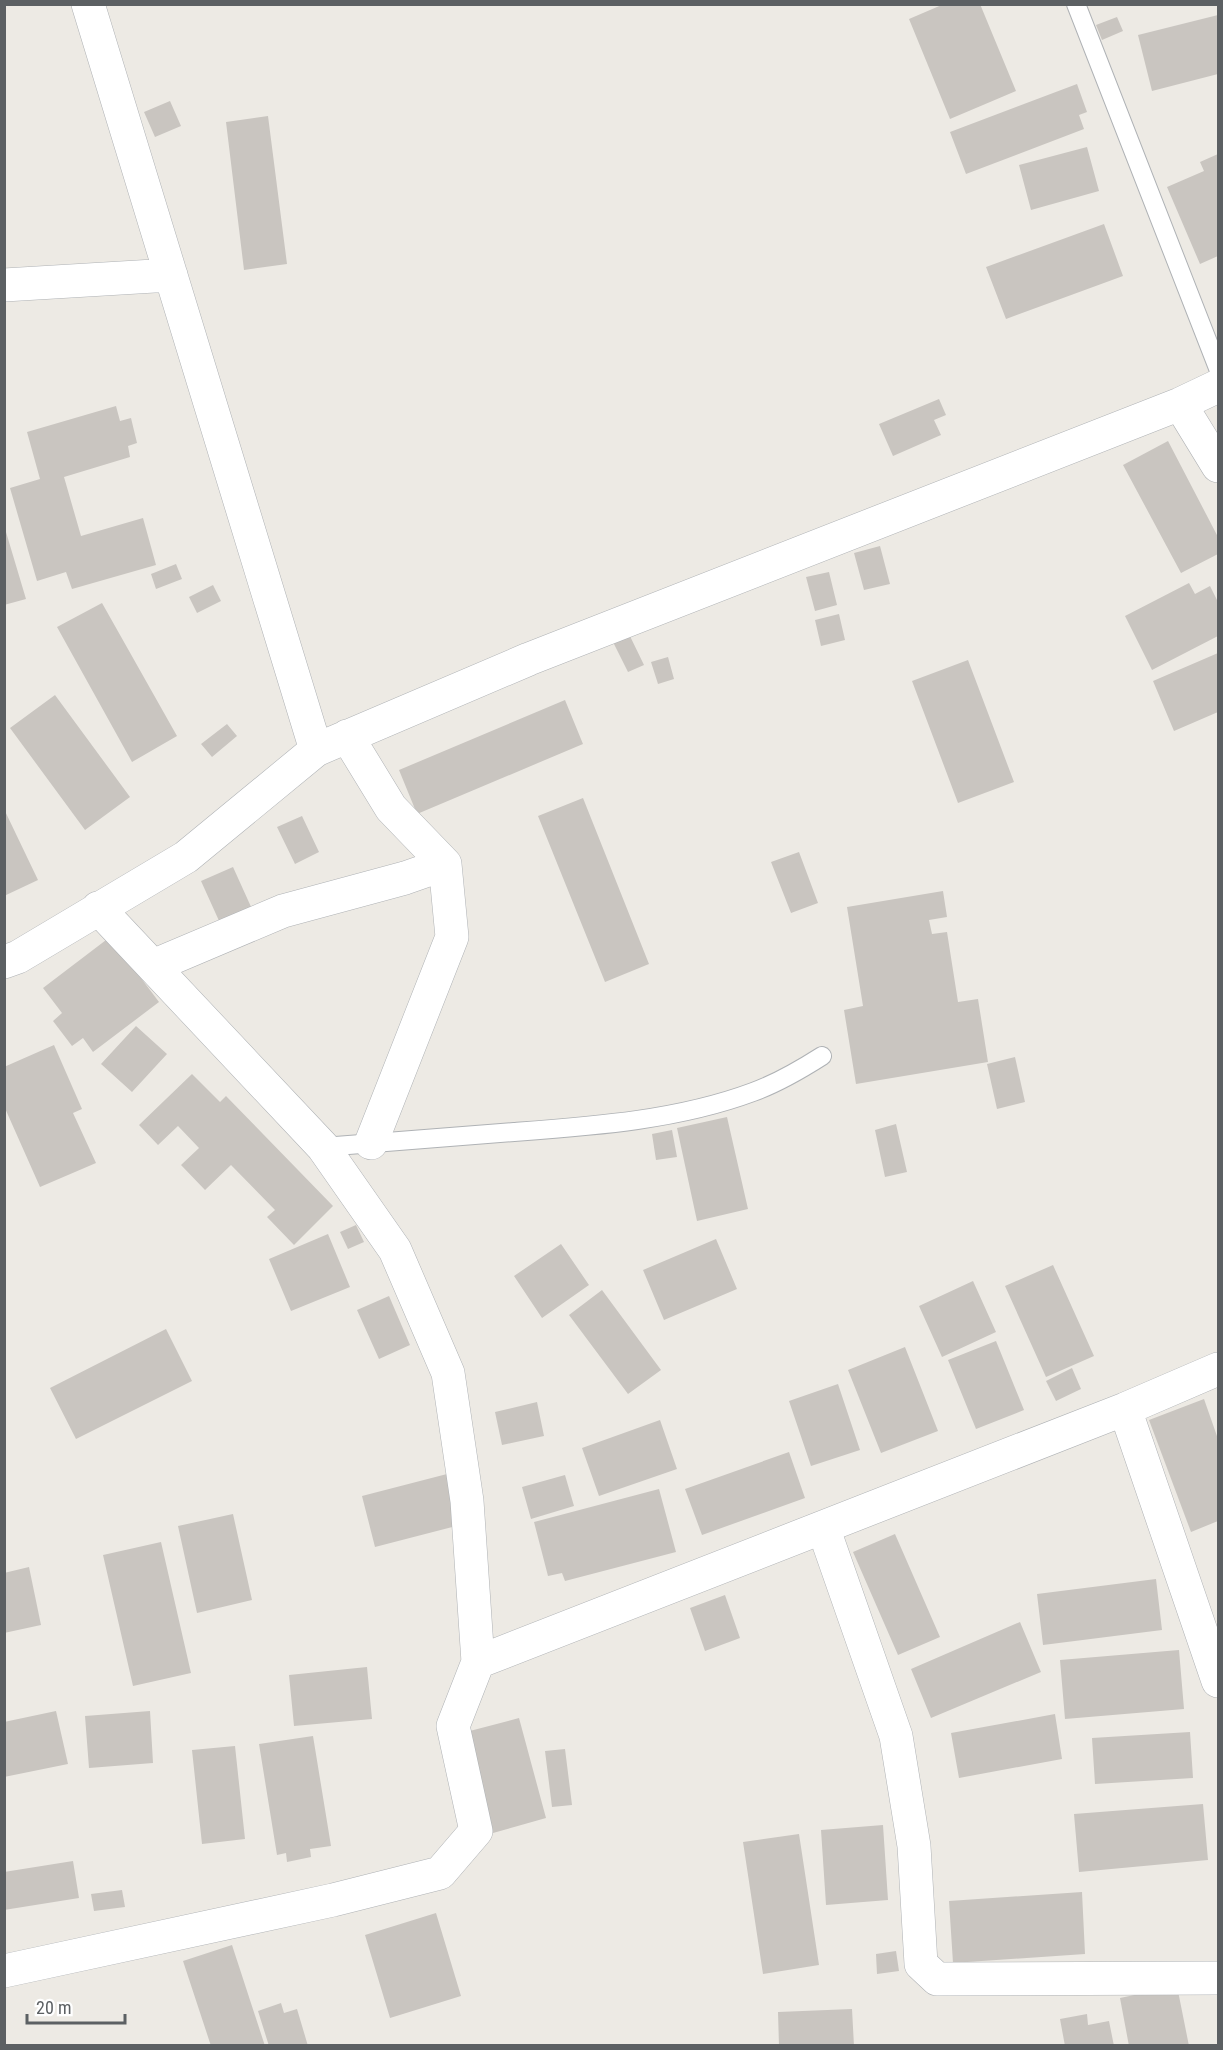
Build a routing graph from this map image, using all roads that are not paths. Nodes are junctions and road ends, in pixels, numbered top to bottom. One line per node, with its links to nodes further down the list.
1 (88, 4): 3 (street)
2 (1076, 4): 5 (lane)
3 (171, 275): 4 (street); 10 (street)
4 (4, 285)
5 (1218, 368)
6 (1218, 386): 7 (street)
7 (1180, 404): 8 (street); 9 (street)
8 (1218, 466)
9 (347, 736): 10 (street); 11 (street)
10 (316, 750): 12 (street)
11 (445, 864): 14 (street); 16 (street)
12 (98, 909): 13 (street); 14 (street)
13 (4, 962)
14 (153, 966): 17 (street)
15 (822, 1056): 16 (lane)
16 (371, 1143): 17 (lane)
17 (323, 1147): 21 (street)
18 (1218, 1369): 19 (street)
19 (1125, 1409): 20 (street); 22 (street)
20 (823, 1527): 21 (street); 24 (street)
21 (478, 1662): 23 (street)
22 (1218, 1681)
23 (4, 1971)
24 (1218, 1978)

